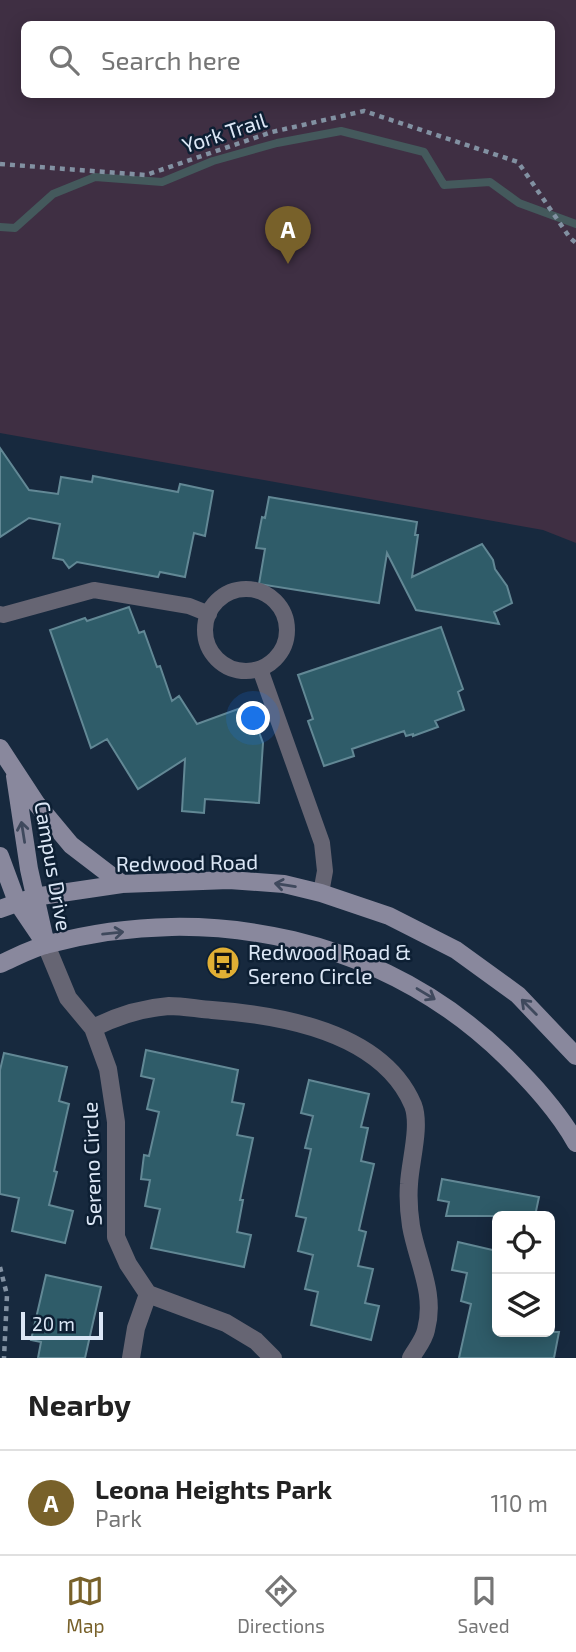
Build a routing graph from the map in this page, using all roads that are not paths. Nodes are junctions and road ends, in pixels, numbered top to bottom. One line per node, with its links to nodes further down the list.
1 (0, 614): 2 (lane)
2 (209, 614): 3 (lane); 3 (lane)
3 (260, 668): 8 (lane)
4 (0, 748): 5 (main road, Campus Drive)
5 (13, 766): 7 (main road); 9 (main road, Campus Drive, one-way to 5)
6 (0, 856): 9 (main road, Campus Drive)
7 (122, 884): 8 (main road, Redwood Road, one-way to 7); 9 (main road, Redwood Road)
8 (321, 893): 13 (main road, Redwood Road, one-way to 8)
9 (17, 903): 10 (main road, Campus Drive)
10 (46, 944): 11 (main road); 12 (street, Sereno Circle); 14 (main road, one-way to 14)
11 (0, 964)
12 (93, 1028): 15 (street, Sereno Circle); 18 (street)
13 (576, 1056)
14 (576, 1143)
15 (148, 1294): 16 (street); 17 (street)
16 (131, 1358)
17 (273, 1358)
18 (411, 1358)

